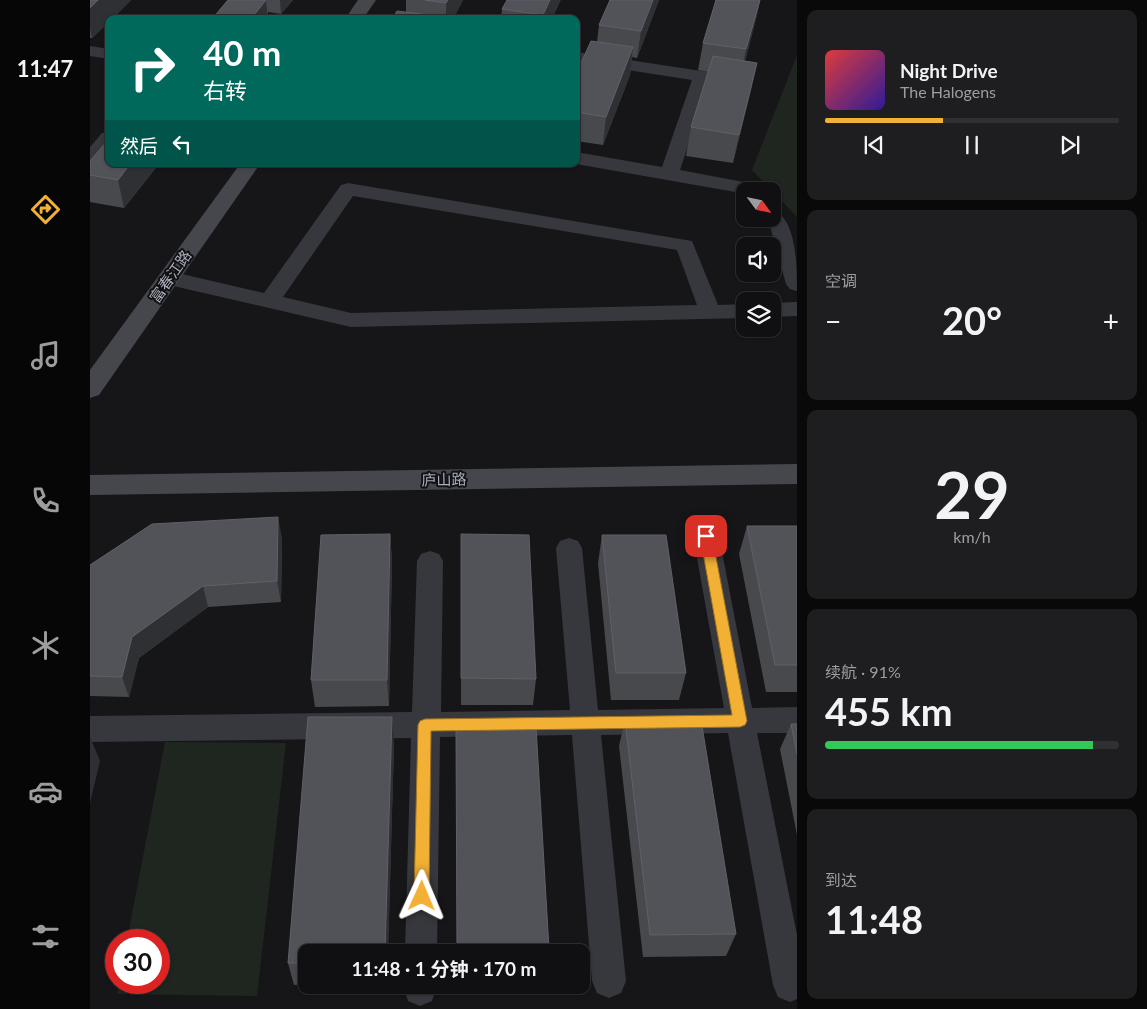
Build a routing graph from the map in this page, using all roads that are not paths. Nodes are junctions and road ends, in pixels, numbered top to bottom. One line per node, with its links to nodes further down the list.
1 (368, 0): 2 (street)
2 (357, 15)
3 (90, 51): 4 (street)
4 (105, 53)
5 (580, 58): 10 (street)
6 (105, 142): 7 (street)
7 (90, 159)
8 (580, 159): 10 (street)
9 (248, 167): 13 (street, 富春江路)
10 (669, 174): 11 (street)
11 (736, 186)
12 (781, 228): 14 (street)
13 (169, 278): 15 (street); 20 (street, 富春江路)
14 (797, 284)
15 (270, 301): 19 (street); 19 (street)
16 (797, 309): 18 (street)
17 (736, 310): 19 (street)
18 (781, 310)
19 (710, 311)
20 (90, 389)
21 (797, 474): 22 (street, 庐山路)
22 (90, 485)
23 (706, 536): 27 (street)
24 (569, 548): 28 (street)
25 (430, 561): 29 (street)
26 (797, 720): 27 (street)
27 (740, 721): 28 (street); 33 (street)
28 (585, 723): 29 (street); 32 (street)
29 (425, 725): 30 (street); 31 (street)
30 (90, 729)
31 (420, 944)
32 (609, 981)
33 (790, 985)

